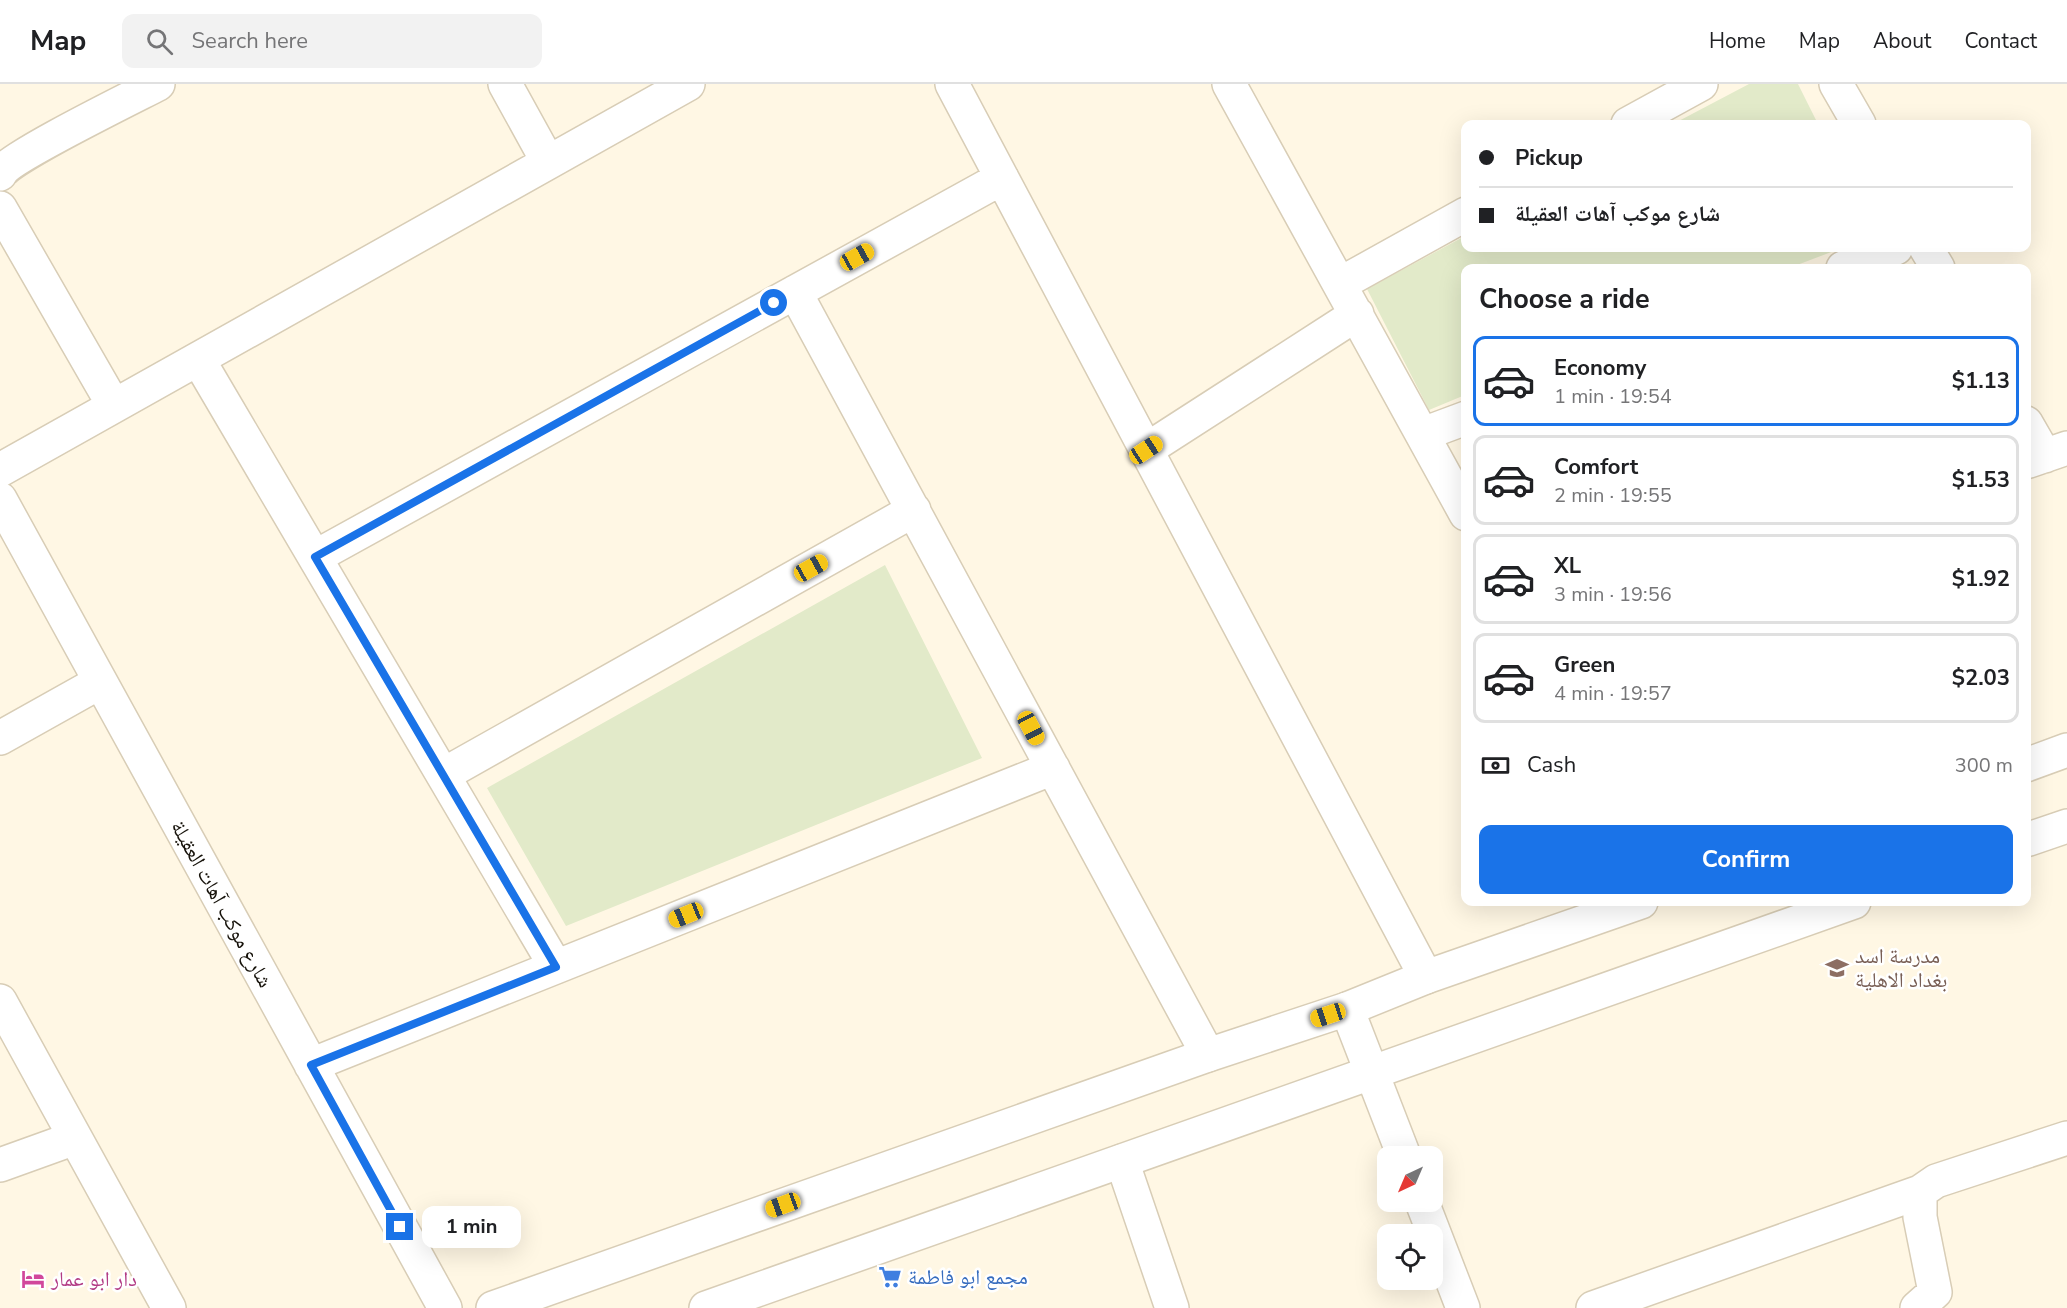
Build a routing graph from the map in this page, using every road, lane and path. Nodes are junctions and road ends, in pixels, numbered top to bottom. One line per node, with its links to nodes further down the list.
1 (158, 84): 11 (street)
2 (505, 84): 10 (street)
3 (688, 84): 10 (street)
4 (952, 84): 12 (street)
5 (1229, 84): 17 (street)
6 (1701, 84): 8 (street)
7 (1836, 84): 9 (street)
8 (1635, 120)
9 (1857, 120)
10 (548, 162): 20 (street)
11 (0, 174)
12 (1002, 178): 18 (street); 25 (street)
13 (0, 208): 21 (street)
14 (1461, 217): 17 (street)
15 (1885, 252): 16 (street)
16 (1854, 264)
17 (1340, 284): 19 (street)
18 (795, 292): 30 (street); 31 (street)
19 (1357, 314): 24 (street); 25 (street)
20 (198, 359): 21 (street); 31 (street)
21 (114, 406): 27 (street)
22 (1461, 420): 24 (street)
23 (2031, 431): 26 (street)
24 (1423, 434): 29 (street)
25 (1146, 450): 43 (street)
26 (2046, 455)
27 (0, 470)
28 (0, 499): 32 (street, شارع موكب آهات العقيلة)
29 (1461, 505)
30 (914, 510): 36 (street); 37 (street)
31 (315, 557): 37 (street)
32 (100, 682): 33 (street); 47 (street, شارع موكب آهات العقيلة)
33 (0, 738)
34 (2067, 750): 35 (street)
35 (2031, 763)
36 (1053, 768): 42 (street); 46 (street)
37 (443, 775): 42 (street)
38 (2067, 826): 39 (street)
39 (2031, 838)
40 (1630, 906): 43 (street)
41 (1843, 906): 48 (street)
42 (556, 967): 47 (street)
43 (1426, 977): 45 (street)
44 (0, 1001): 49 (street)
45 (1347, 1009): 46 (street); 48 (street)
46 (1208, 1055): 58 (street)
47 (311, 1065): 57 (street, شارع موكب آهات العقيلة)
48 (1372, 1072): 51 (street); 52 (street)
49 (75, 1138): 53 (street); 56 (street)
50 (2067, 1138): 54 (street)
51 (1400, 1146)
52 (1122, 1161): 59 (street); 60 (street)
53 (0, 1165)
54 (1920, 1192): 62 (street); 63 (street)
55 (1426, 1212): 61 (street)
56 (170, 1308)
57 (445, 1308)
58 (493, 1308)
59 (706, 1308)
60 (1172, 1308)
61 (1463, 1308)
62 (1593, 1308)
63 (1919, 1308)

